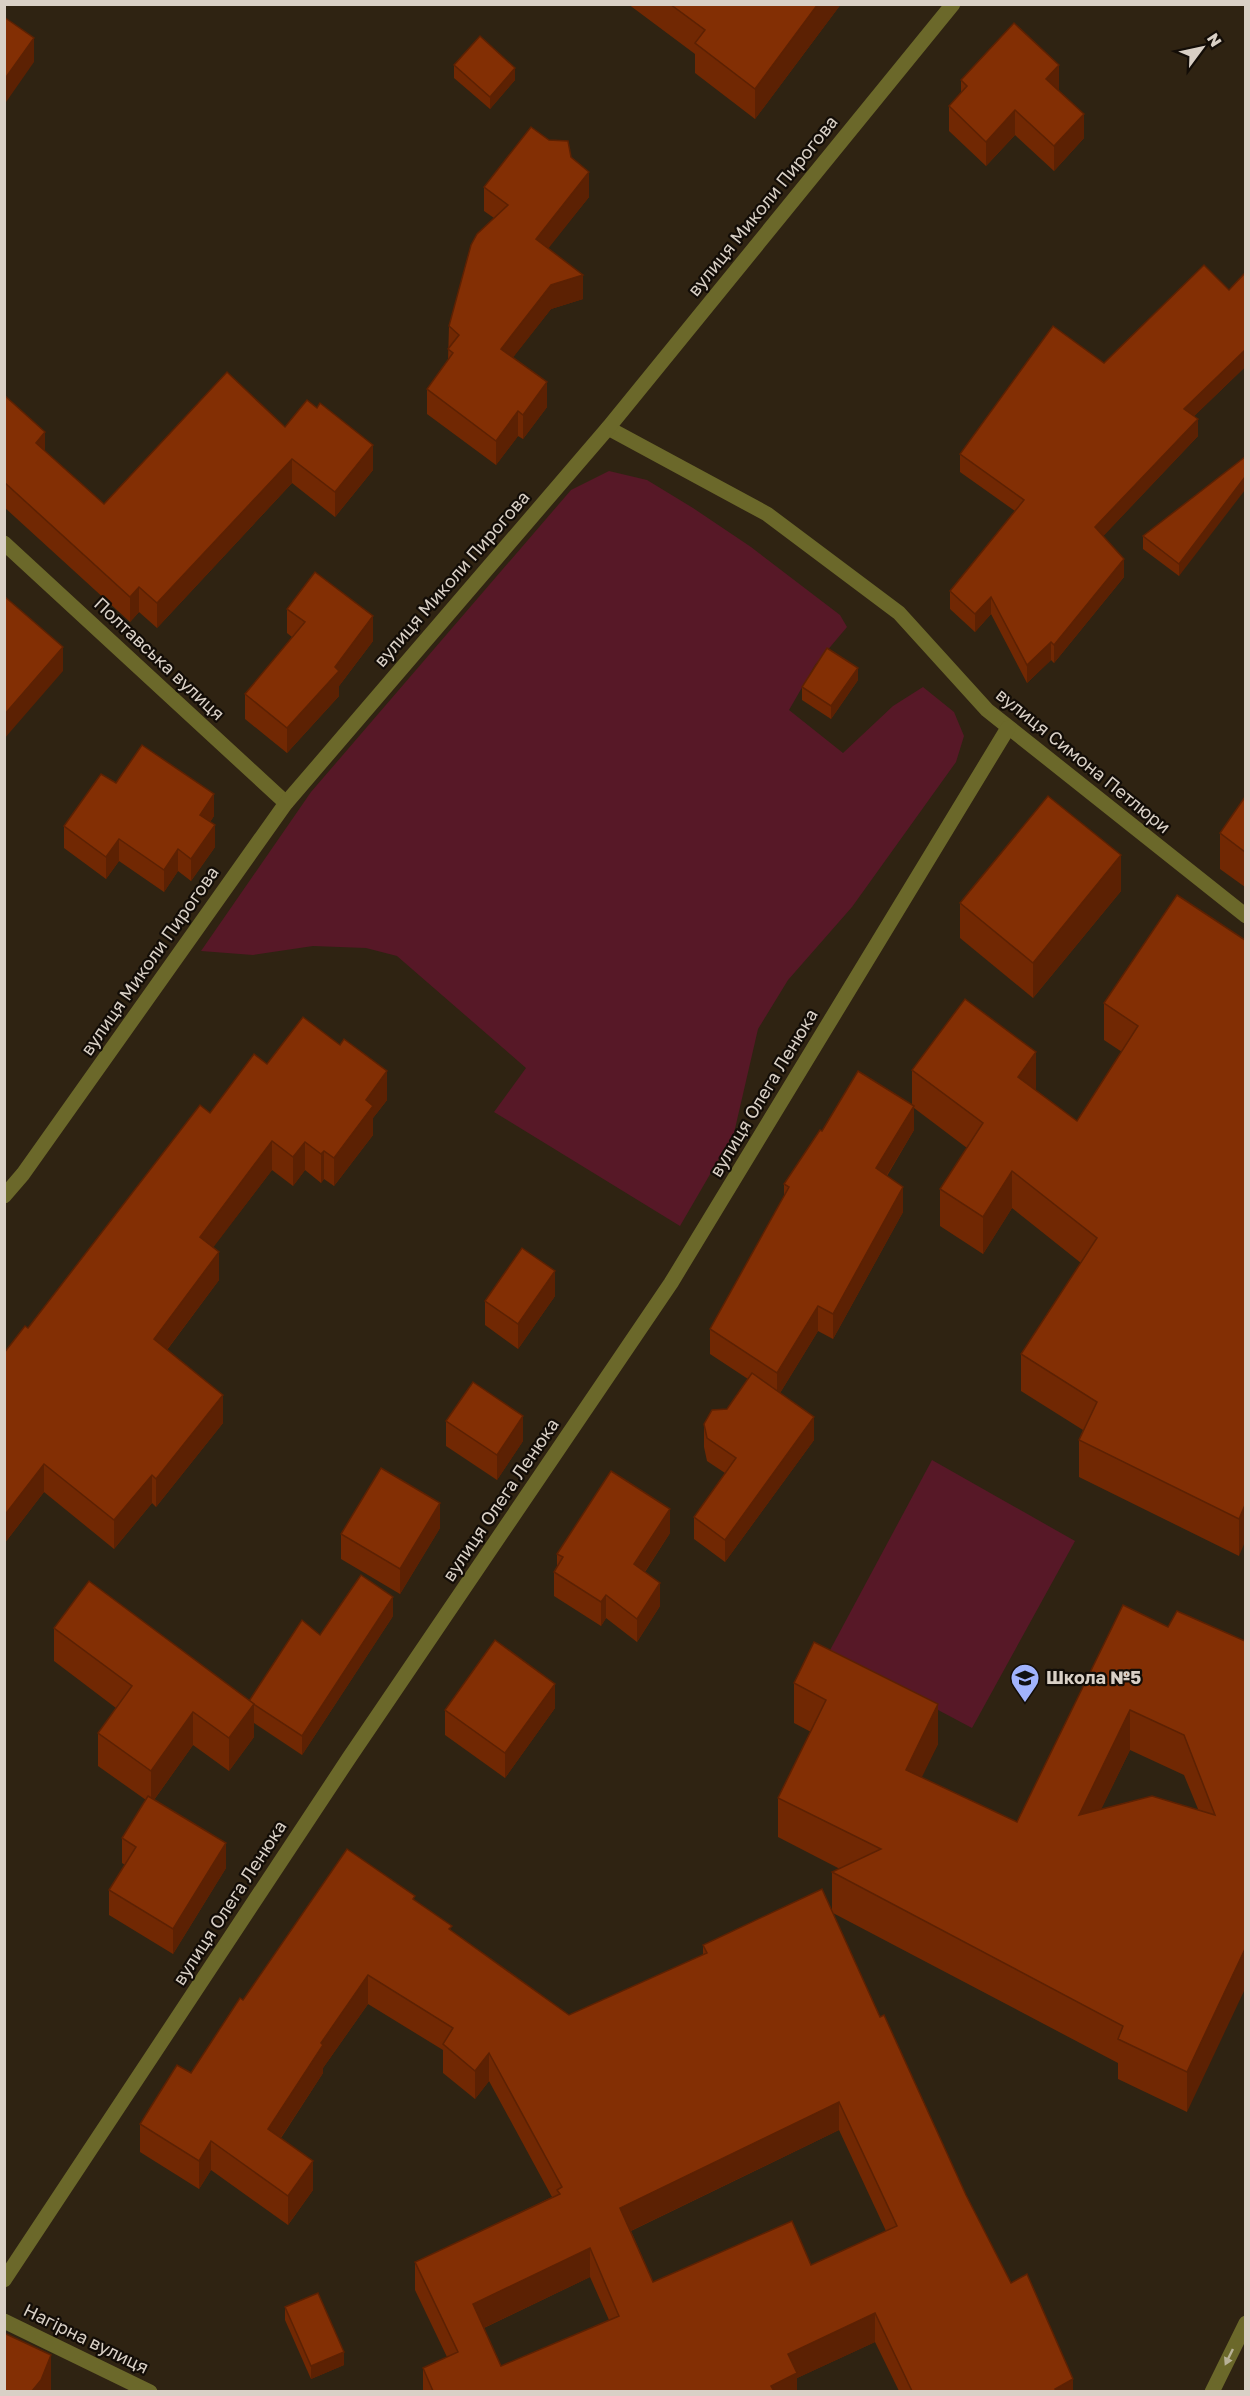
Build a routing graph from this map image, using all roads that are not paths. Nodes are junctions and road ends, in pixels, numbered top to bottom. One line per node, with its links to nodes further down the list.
1 (953, 4): 2 (street, вулиця Миколи Пирогова)
2 (608, 428): 4 (street, вулиця Симона Петлюри); 5 (street, вулиця Миколи Пирогова)
3 (4, 543): 5 (street, Полтавська вулиця)
4 (1008, 728): 6 (street, вулиця Симона Петлюри); 8 (street, вулиця Олега Ленюка)
5 (286, 803): 7 (street, вулиця Миколи Пирогова)
6 (1245, 916)
7 (4, 1196)
8 (4, 2280)
9 (4, 2321): 11 (street, Нагірна вулиця)
10 (1245, 2323): 12 (street, one-way to 12)
11 (150, 2391)
12 (1212, 2391)

